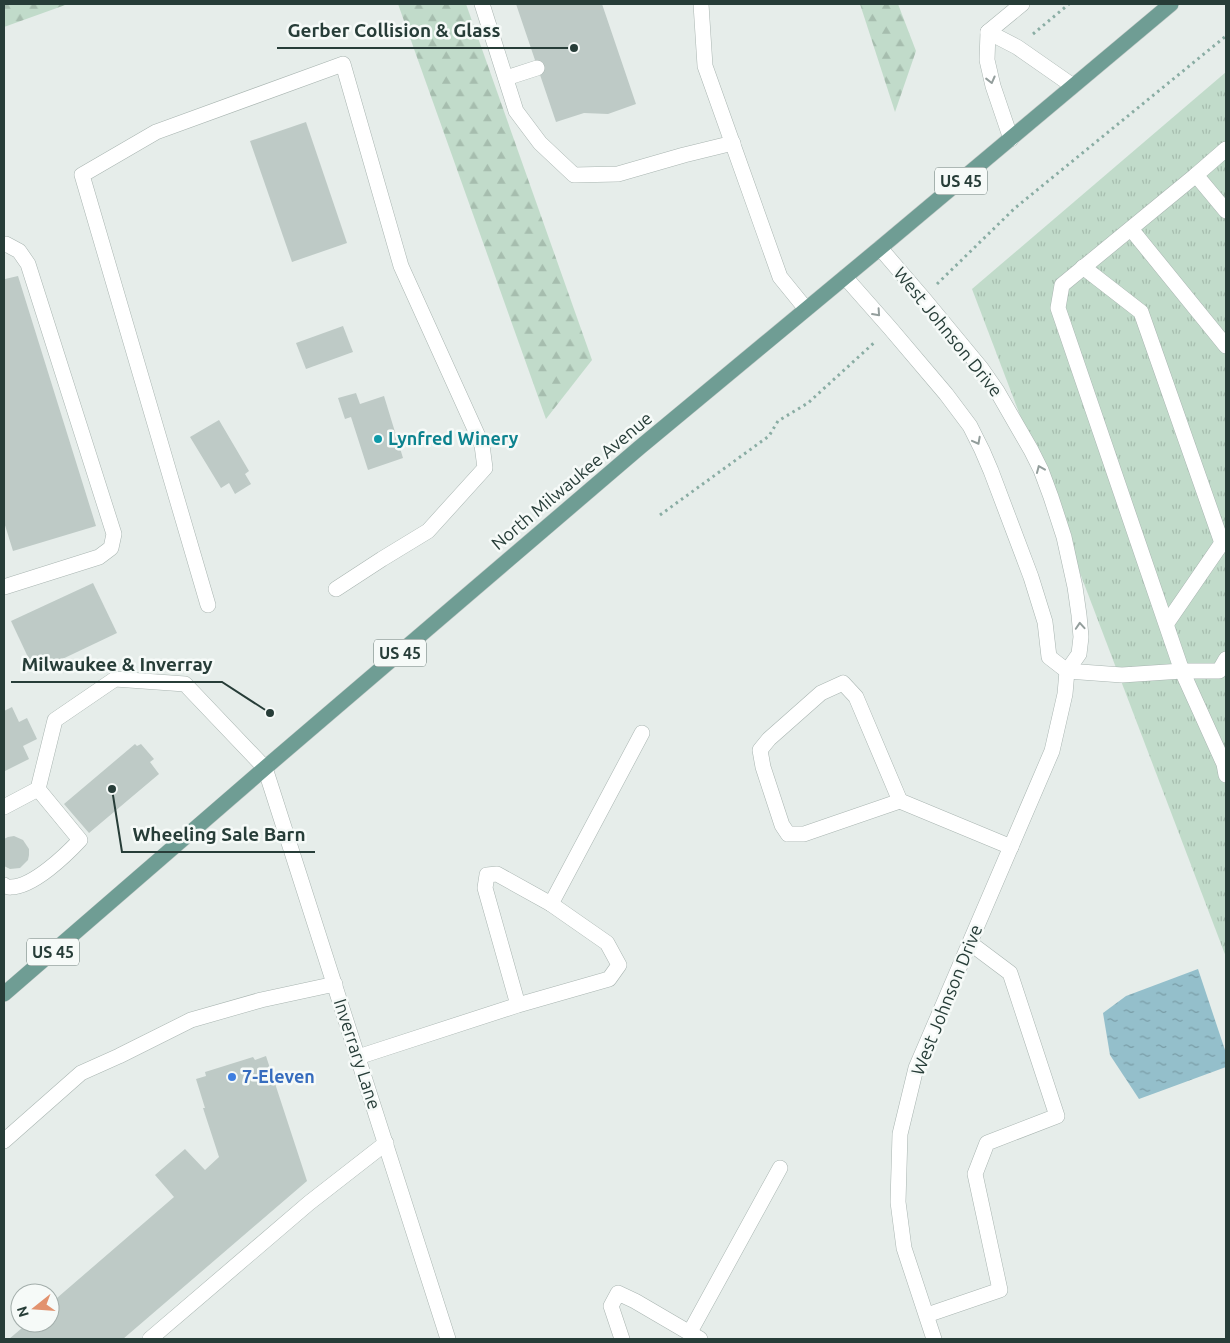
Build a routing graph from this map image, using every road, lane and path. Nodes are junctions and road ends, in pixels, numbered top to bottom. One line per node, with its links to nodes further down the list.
1 (482, 4): 10 (street)
2 (701, 4): 13 (street)
3 (1022, 4): 6 (street)
4 (1069, 4): 8 (path)
5 (1171, 4): 11 (main road, North Milwaukee Avenue / US 45)
6 (988, 32): 8 (street); 12 (street, one-way to 12)
7 (1226, 36): 22 (path)
8 (1017, 47): 11 (street)
9 (538, 68): 10 (street)
10 (506, 78): 13 (street)
11 (1073, 86): 12 (main road, North Milwaukee Avenue / US 45)
12 (1011, 139): 19 (main road, North Milwaukee Avenue / US 45)
13 (733, 143): 23 (street)
14 (1226, 149): 15 (street)
15 (1196, 175): 16 (street); 17 (street)
16 (1226, 211)
17 (1130, 229): 20 (street); 25 (street)
18 (4, 245): 28 (street)
19 (880, 248): 21 (main road, North Milwaukee Avenue / US 45); 22 (street, West Johnson Drive)
20 (1083, 267): 27 (street); 31 (street)
21 (845, 277): 23 (main road, North Milwaukee Avenue / US 45); 24 (street, one-way to 24)
22 (923, 298): 33 (street, West Johnson Drive, one-way to 22)
23 (806, 309): 36 (main road, North Milwaukee Avenue / US 45)
24 (890, 328): 26 (path); 33 (street, one-way to 33)
25 (1226, 346)
26 (660, 515)
27 (1224, 540): 31 (street)
28 (4, 587)
29 (336, 589): 30 (street)
30 (208, 605)
31 (1167, 623): 34 (street)
32 (1226, 659): 34 (street)
33 (1067, 671): 34 (street); 41 (street, West Johnson Drive)
34 (1182, 672): 37 (street)
35 (642, 733): 43 (street)
36 (265, 768): 38 (street); 45 (street, Inverrary Lane); 46 (main road, North Milwaukee Avenue / US 45)
37 (1226, 775)
38 (38, 789): 40 (street); 42 (street)
39 (900, 801): 39 (street); 41 (street)
40 (4, 807)
41 (1011, 847): 44 (street, West Johnson Drive)
42 (4, 885)
43 (551, 904): 47 (street); 47 (street)
44 (970, 943): 52 (street, West Johnson Drive); 52 (street)
45 (335, 984): 48 (street, Inverrary Lane); 49 (street)
46 (4, 994)
47 (518, 1005): 48 (street)
48 (358, 1057): 50 (street, Inverrary Lane)
49 (4, 1142)
50 (386, 1143): 54 (street); 55 (street, Inverrary Lane)
51 (780, 1168): 53 (street)
52 (926, 1315): 57 (street, West Johnson Drive)
53 (695, 1336): 56 (street)
54 (150, 1339)
55 (448, 1339)
56 (622, 1339)
57 (934, 1339)

